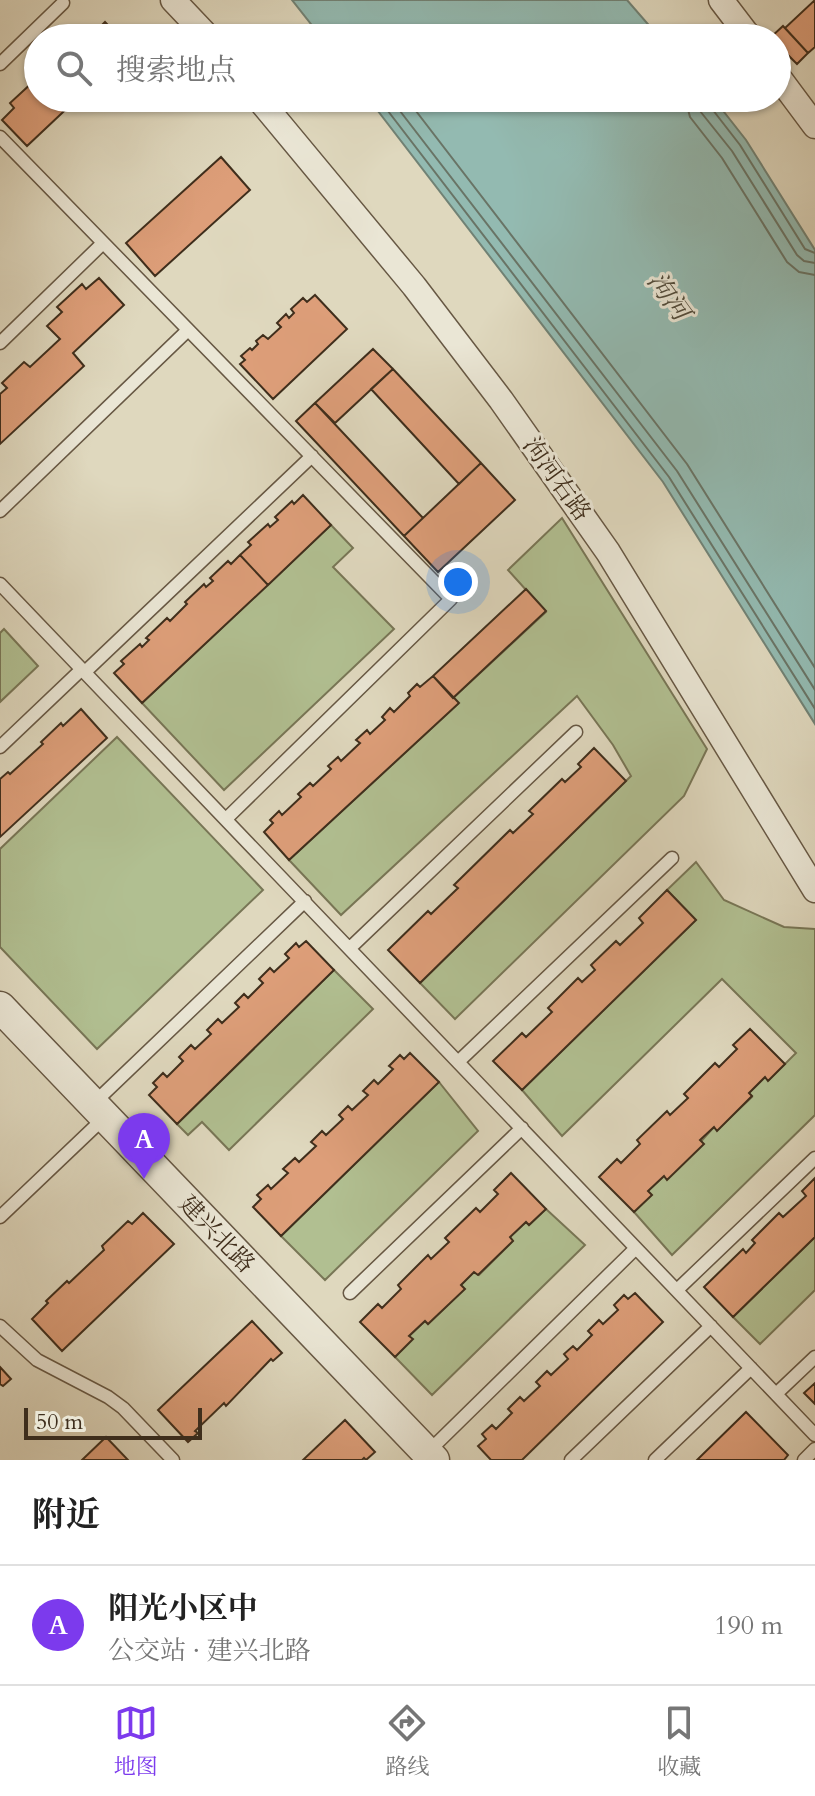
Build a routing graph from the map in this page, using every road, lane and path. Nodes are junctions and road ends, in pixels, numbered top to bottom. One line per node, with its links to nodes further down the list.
1 (173, 0): 5 (street)
2 (721, 0): 6 (street)
3 (63, 3): 4 (lane)
4 (41, 24)
5 (196, 24)
6 (739, 24)
7 (24, 41): 8 (lane)
8 (0, 64)
9 (791, 94): 11 (street)
10 (270, 112): 24 (street, 泃河右路)
11 (815, 126)
12 (0, 137): 13 (lane)
13 (103, 243): 14 (lane); 15 (lane)
14 (188, 330): 16 (lane); 17 (lane)
15 (0, 343)
16 (312, 456): 19 (lane); 22 (lane)
17 (0, 511)
18 (0, 584): 19 (lane)
19 (84, 670): 21 (lane); 22 (lane)
20 (576, 732): 26 (lane)
21 (0, 747)
22 (226, 819): 25 (lane)
23 (672, 858): 28 (lane)
24 (815, 890)
25 (305, 901): 26 (lane); 29 (lane)
26 (350, 948): 28 (lane)
27 (0, 1007): 29 (street, 建兴北路)
28 (458, 1062): 30 (lane)
29 (99, 1110): 32 (lane); 43 (street, 建兴北路)
30 (522, 1128): 33 (lane); 35 (lane)
31 (815, 1158): 34 (lane)
32 (0, 1217)
33 (636, 1248): 34 (lane); 43 (lane)
34 (677, 1290): 37 (lane)
35 (350, 1293)
36 (0, 1326): 44 (lane)
37 (711, 1326): 39 (lane); 45 (lane)
38 (815, 1357): 40 (lane)
39 (751, 1368): 40 (lane); 46 (lane)
40 (776, 1394): 41 (lane)
41 (815, 1435)
42 (815, 1449): 47 (lane)
43 (427, 1457)
44 (173, 1460)
45 (571, 1460)
46 (655, 1460)
47 (804, 1460)

